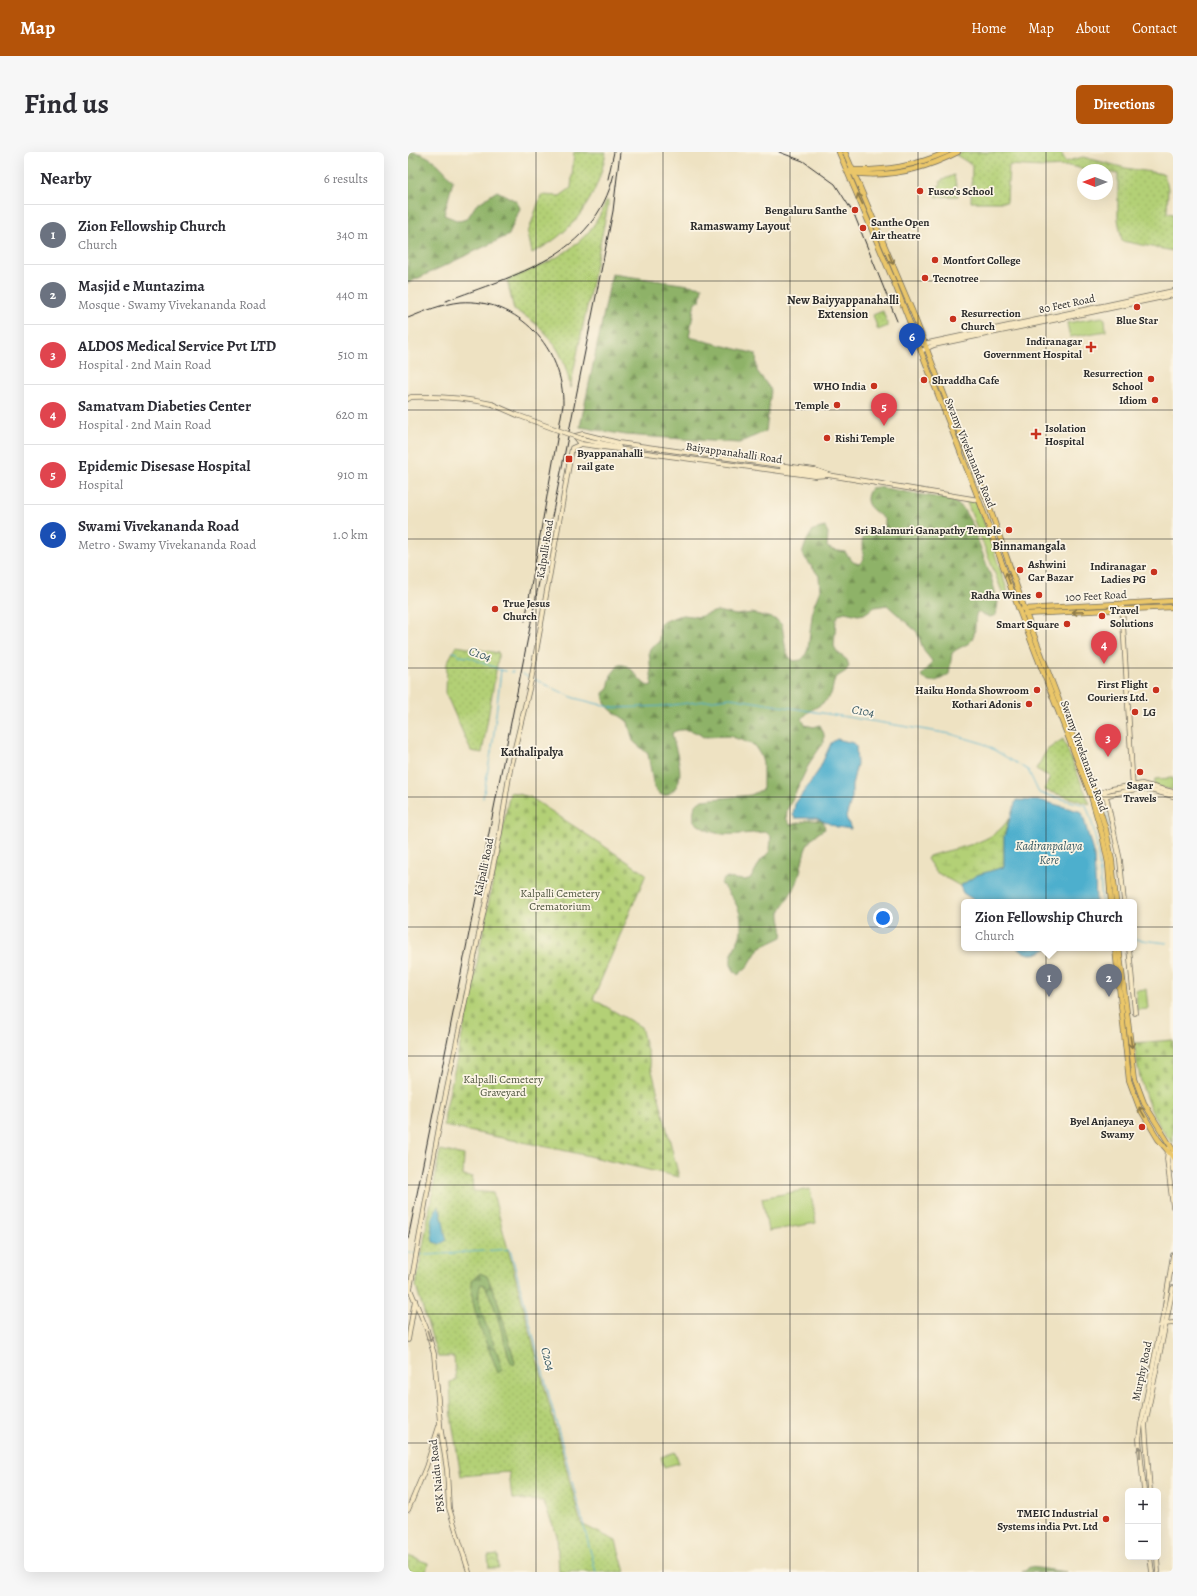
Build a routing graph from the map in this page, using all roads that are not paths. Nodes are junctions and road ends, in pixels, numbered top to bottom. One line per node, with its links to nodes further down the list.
1 (839, 152): 5 (main road, Swamy Vivekananda Road)
2 (845, 152): 6 (main road, Swamy Vivekananda Road)
3 (947, 152): 6 (main road)
4 (958, 152): 6 (main road)
5 (846, 171): 6 (main road); 10 (main road, Swamy Vivekananda Road, one-way to 5)
6 (853, 172): 9 (main road, Swamy Vivekananda Road, one-way to 9)
7 (1173, 291): 9 (street, 80 Feet Road)
8 (1173, 295): 11 (street, 80 Feet Road)
9 (925, 343): 10 (street, 80 Feet Road); 11 (main road, Swamy Vivekananda Road)
10 (919, 345): 12 (main road, Swamy Vivekananda Road)
11 (926, 348): 12 (street, 80 Feet Road); 21 (main road, Swamy Vivekananda Road)
12 (921, 351): 16 (main road, Swamy Vivekananda Road)
13 (409, 398): 15 (street, Baiyappanahalli Road, bridge)
14 (581, 444): 15 (street); 15 (street); 39 (street, Kalpalli Road)
15 (829, 475): 16 (street, Baiyappanahalli Road)
16 (979, 500): 21 (main road, Swamy Vivekananda Road, one-way to 16)
17 (1173, 600): 18 (main road, 100 Feet Road)
18 (1122, 604): 20 (street); 21 (main road, 100 Feet Road)
19 (1173, 607): 20 (main road, 100 Feet Road)
20 (1122, 610): 21 (main road, 100 Feet Road, one-way to 21); 22 (street)
21 (1023, 612): 26 (main road, Swamy Vivekananda Road)
22 (1133, 787): 23 (street); 24 (street); 25 (street)
23 (1173, 792)
24 (1105, 794): 26 (street); 29 (street)
25 (1173, 796)
26 (1094, 797): 27 (main road, Swamy Vivekananda Road); 28 (main road, Swamy Vivekananda Road)
27 (1111, 899)
28 (1116, 899)
29 (1124, 899)
30 (1115, 951): 34 (main road, one-way to 30)
31 (1119, 951): 34 (main road, one-way to 34)
32 (1129, 951): 33 (street)
33 (1135, 1013)
34 (1170, 1149): 35 (main road); 37 (street)
35 (1172, 1155): 36 (street)
36 (1173, 1171)
37 (1173, 1207)
38 (1173, 1255): 43 (street, Murphy Road)
39 (409, 1288): 41 (street, PSK Naidu Road)
40 (1173, 1288): 43 (street, Murphy Road)
41 (416, 1300): 44 (street); 45 (street, PSK Naidu Road, one-way to 45)
42 (1173, 1323): 43 (street)
43 (1163, 1325): 46 (street, Murphy Road, one-way to 43); 47 (street, Murphy Road)
44 (408, 1340)
45 (440, 1423): 48 (street); 51 (street, PSK Naidu Road)
46 (1144, 1488)
47 (1150, 1488)
48 (408, 1510)
49 (1150, 1560): 52 (street)
50 (1157, 1560): 53 (street)
51 (469, 1572)
52 (1152, 1572)
53 (1158, 1572)

